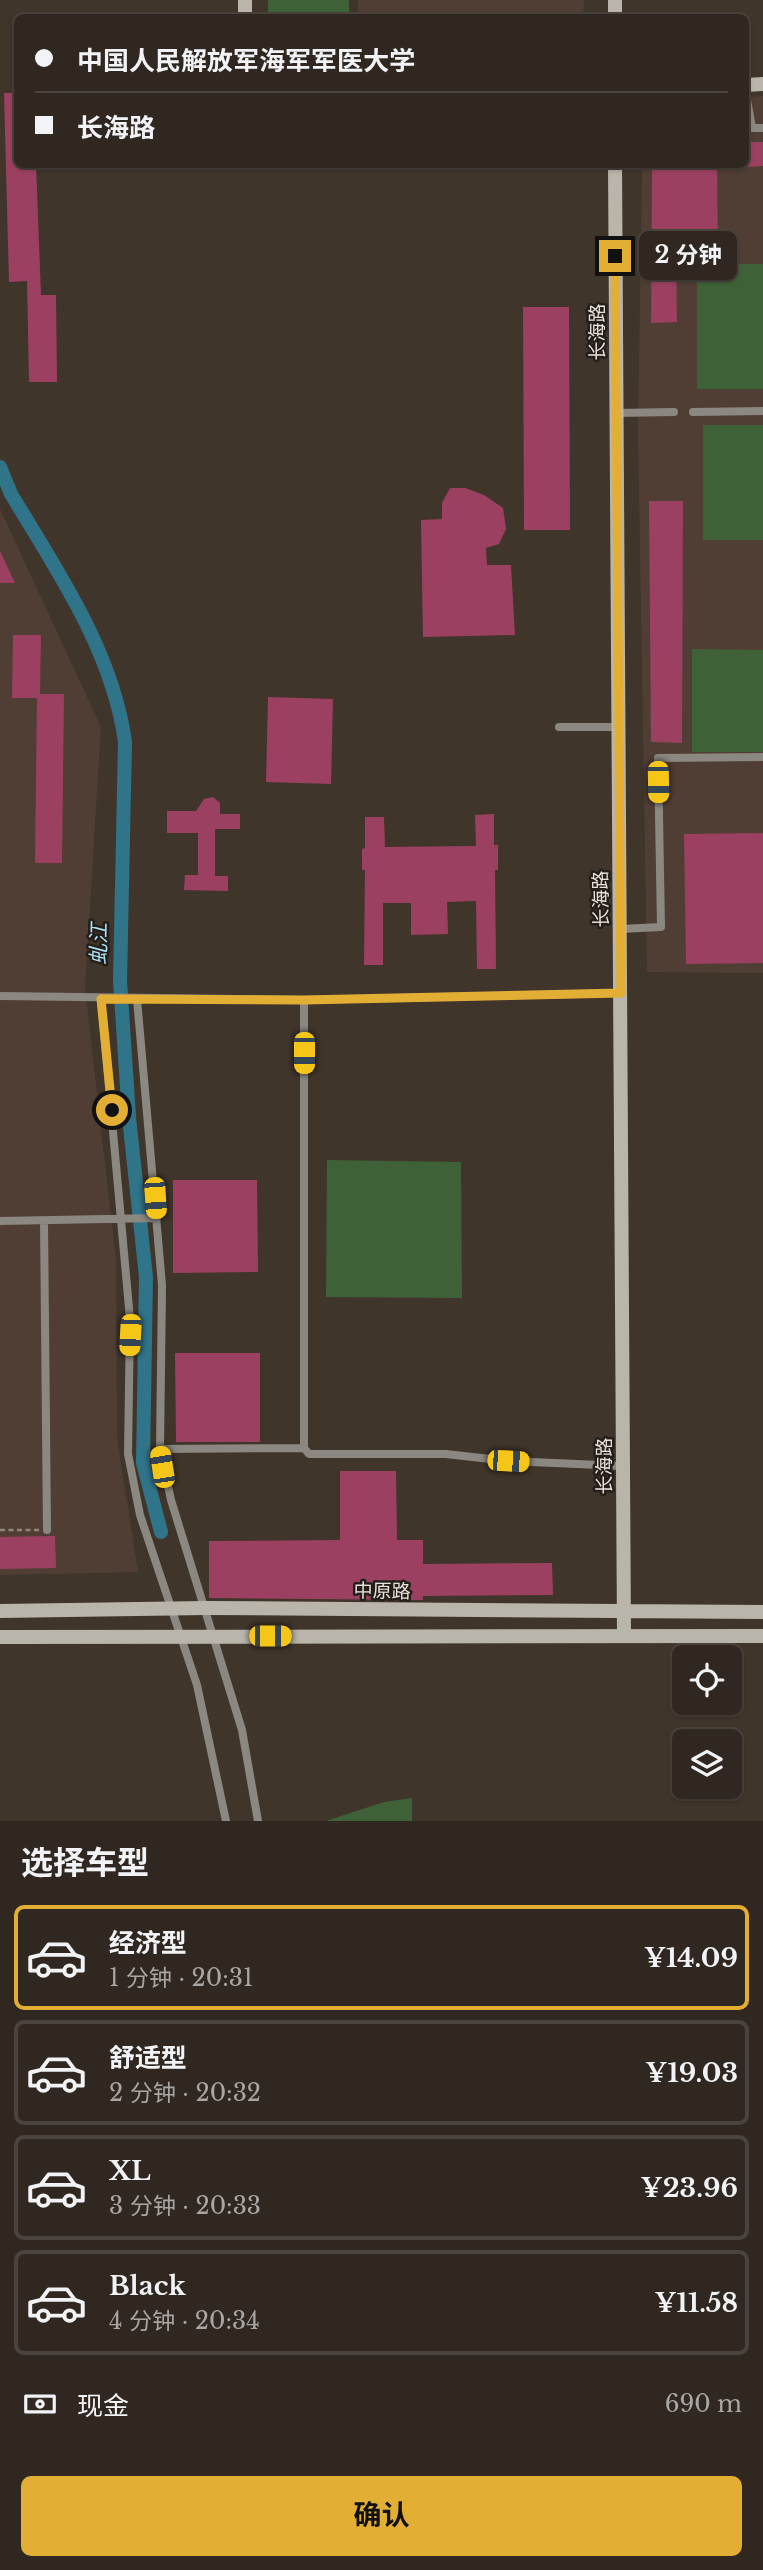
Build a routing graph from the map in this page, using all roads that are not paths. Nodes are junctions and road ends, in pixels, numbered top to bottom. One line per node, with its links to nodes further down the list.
1 (749, 111): 2 (lane)
2 (763, 128)
3 (615, 168): 7 (street, 长海路)
4 (763, 411): 6 (lane)
5 (674, 412): 7 (lane)
6 (693, 412)
7 (617, 413): 9 (street, 长海路)
8 (559, 727): 9 (lane)
9 (619, 727): 11 (street, 长海路)
10 (763, 757): 11 (lane)
11 (621, 929): 12 (street, 长海路)
12 (621, 993): 16 (lane); 23 (street, 长海路)
13 (0, 996): 14 (lane)
14 (105, 999): 15 (lane); 18 (lane)
15 (134, 999): 16 (lane); 17 (lane)
16 (304, 1000): 21 (lane)
17 (152, 1218): 18 (lane); 22 (lane)
18 (126, 1220): 20 (lane); 26 (lane)
19 (0, 1221): 20 (lane)
20 (44, 1221): 24 (lane)
21 (304, 1448): 22 (lane); 23 (lane)
22 (160, 1449): 25 (lane)
23 (623, 1466): 29 (street, 长海路)
24 (47, 1530)
25 (206, 1608): 26 (street, 中原路); 29 (street, 中原路); 34 (lane)
26 (173, 1609): 27 (street, 中原路); 33 (lane)
27 (0, 1611)
28 (763, 1612): 29 (street, 中原路)
29 (623, 1613): 30 (street, 长海路)
30 (624, 1634): 31 (street); 34 (street)
31 (763, 1636)
32 (0, 1637): 33 (street)
33 (182, 1637): 34 (street); 35 (lane)
34 (215, 1637): 36 (lane)
35 (226, 1821)
36 (258, 1821)

